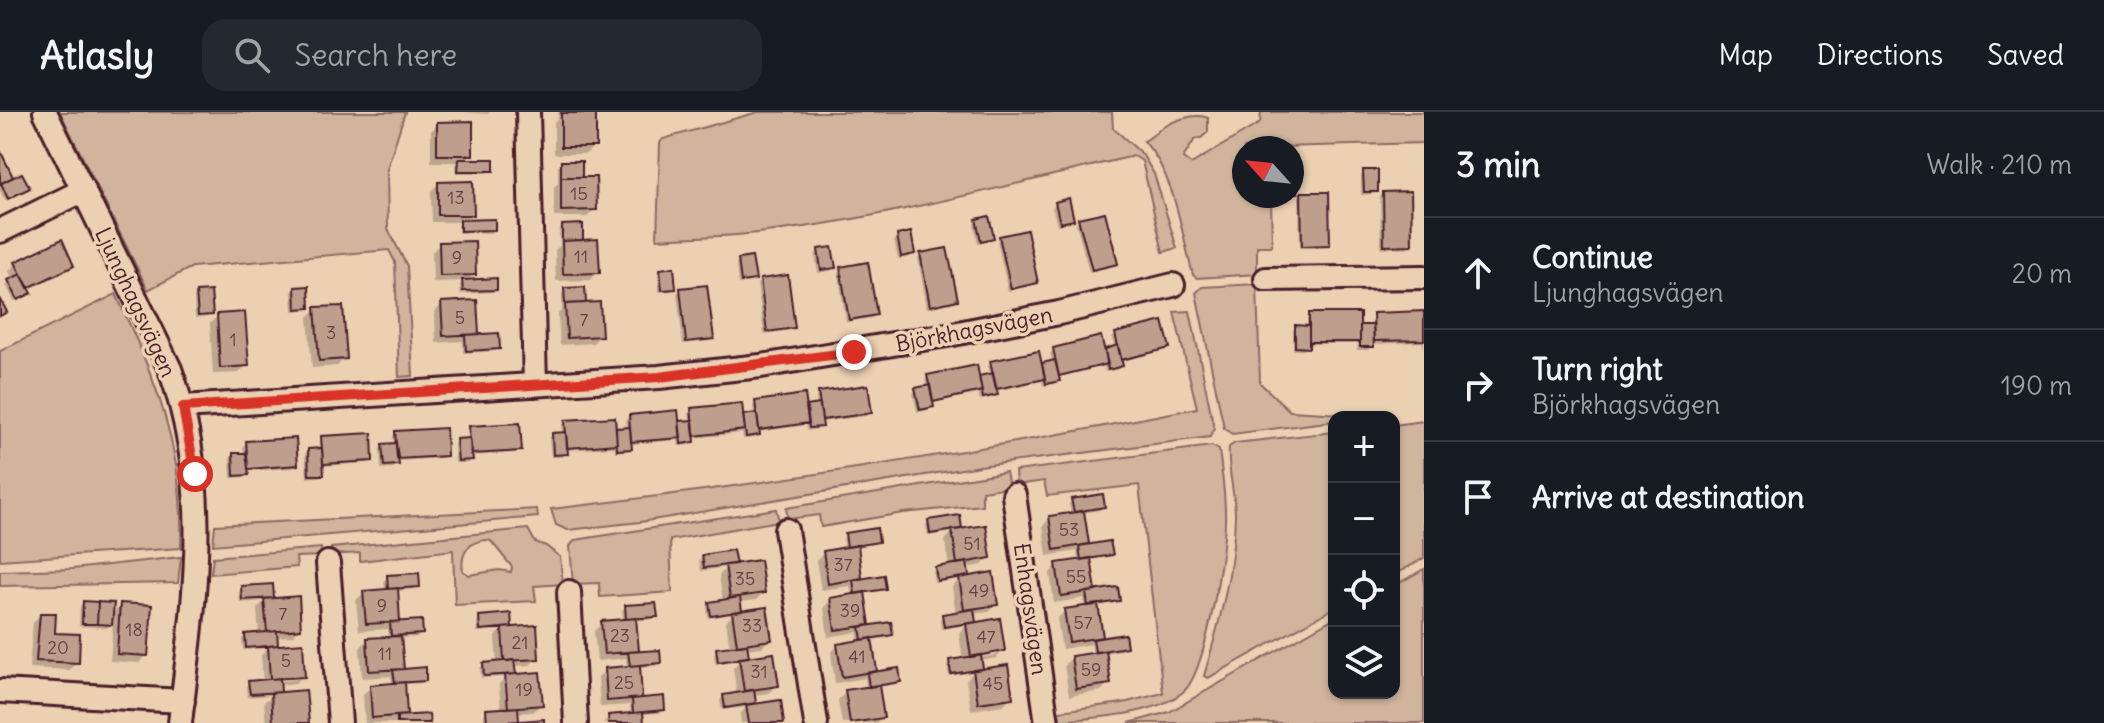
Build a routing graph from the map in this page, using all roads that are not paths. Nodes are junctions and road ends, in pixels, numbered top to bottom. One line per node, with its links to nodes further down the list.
1 (45, 112): 3 (street, Ljunghagsvägen)
2 (528, 112): 8 (street)
3 (84, 190): 4 (street); 9 (street, Ljunghagsvägen)
4 (0, 231)
5 (1424, 277): 6 (street)
6 (1266, 279)
7 (1173, 285): 8 (street, Björkhagsvägen)
8 (535, 385): 9 (street, Björkhagsvägen)
9 (183, 407): 15 (street, Ljunghagsvägen)
10 (1014, 495): 19 (street, Enhagsvägen)
11 (786, 530): 18 (street)
12 (328, 563): 16 (street)
13 (569, 592): 17 (street)
14 (0, 691): 15 (street, Ljunghagsvägen)
15 (182, 712)
16 (340, 723)
17 (576, 723)
18 (816, 723)
19 (1047, 723)

